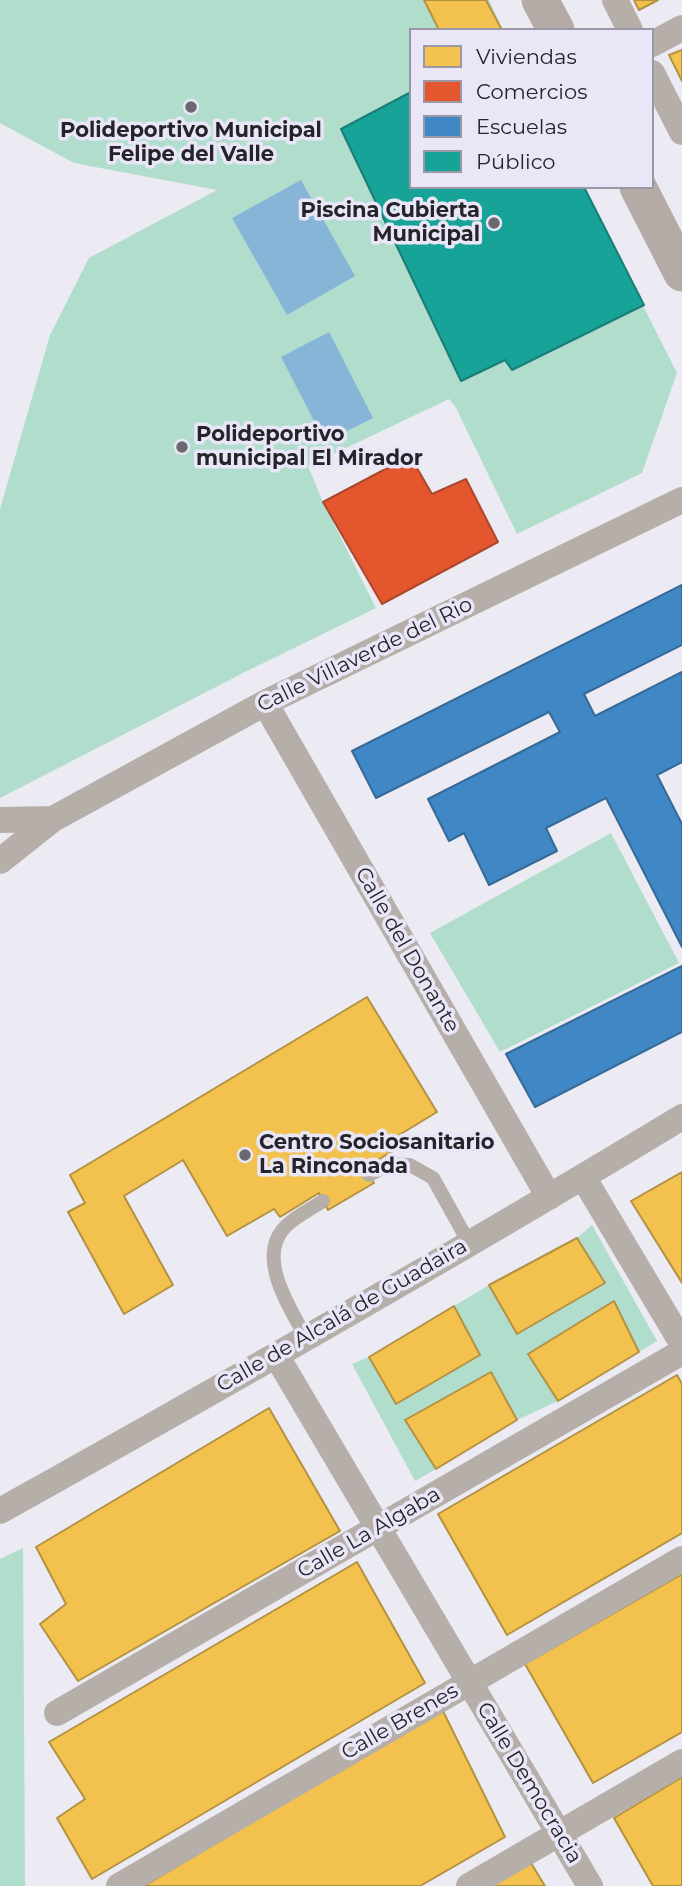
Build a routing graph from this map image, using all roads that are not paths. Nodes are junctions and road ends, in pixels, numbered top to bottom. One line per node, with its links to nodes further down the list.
1 (540, 0): 4 (main road)
2 (562, 0): 5 (main road)
3 (615, 0): 6 (street)
4 (555, 28)
5 (576, 28)
6 (629, 28)
7 (682, 28): 8 (street)
8 (654, 43)
9 (654, 77): 10 (street)
10 (682, 132)
11 (654, 183): 13 (main road)
12 (639, 189): 14 (main road)
13 (682, 239)
14 (682, 273)
15 (682, 500): 16 (street, Calle Villaverde del Rio)
16 (265, 703): 17 (street, Calle Villaverde del Rio); 23 (street, Calle del Donante)
17 (53, 819): 18 (street, Calle Villaverde del Rio); 19 (street, Calle Villaverde del Rio)
18 (0, 820)
19 (0, 861)
20 (682, 1117): 22 (street, Calle de Alcalá de Guadaira)
21 (369, 1175): 25 (lane)
22 (583, 1177): 23 (street, Calle de Alcalá de Guadaira); 27 (street)
23 (549, 1197): 25 (street, Calle de Alcalá de Guadaira)
24 (323, 1201): 26 (lane)
25 (469, 1243): 26 (street, Calle de Alcalá de Guadaira)
26 (306, 1338): 29 (street, Calle de Alcalá de Guadaira)
27 (682, 1343)
28 (682, 1352): 31 (street, Calle La Algaba)
29 (276, 1355): 30 (street, Calle de Alcalá de Guadaira); 31 (street, Calle Democracia)
30 (0, 1511)
31 (378, 1527): 33 (street, Calle Democracia); 34 (street, Calle La Algaba)
32 (682, 1559): 33 (street, Calle Brenes)
33 (469, 1682): 36 (street, Calle Democracia); 37 (street, Calle Brenes)
34 (57, 1713)
35 (682, 1762): 36 (street)
36 (559, 1834): 38 (street); 39 (street, Calle Democracia)
37 (119, 1886)
38 (469, 1886)
39 (590, 1886)

